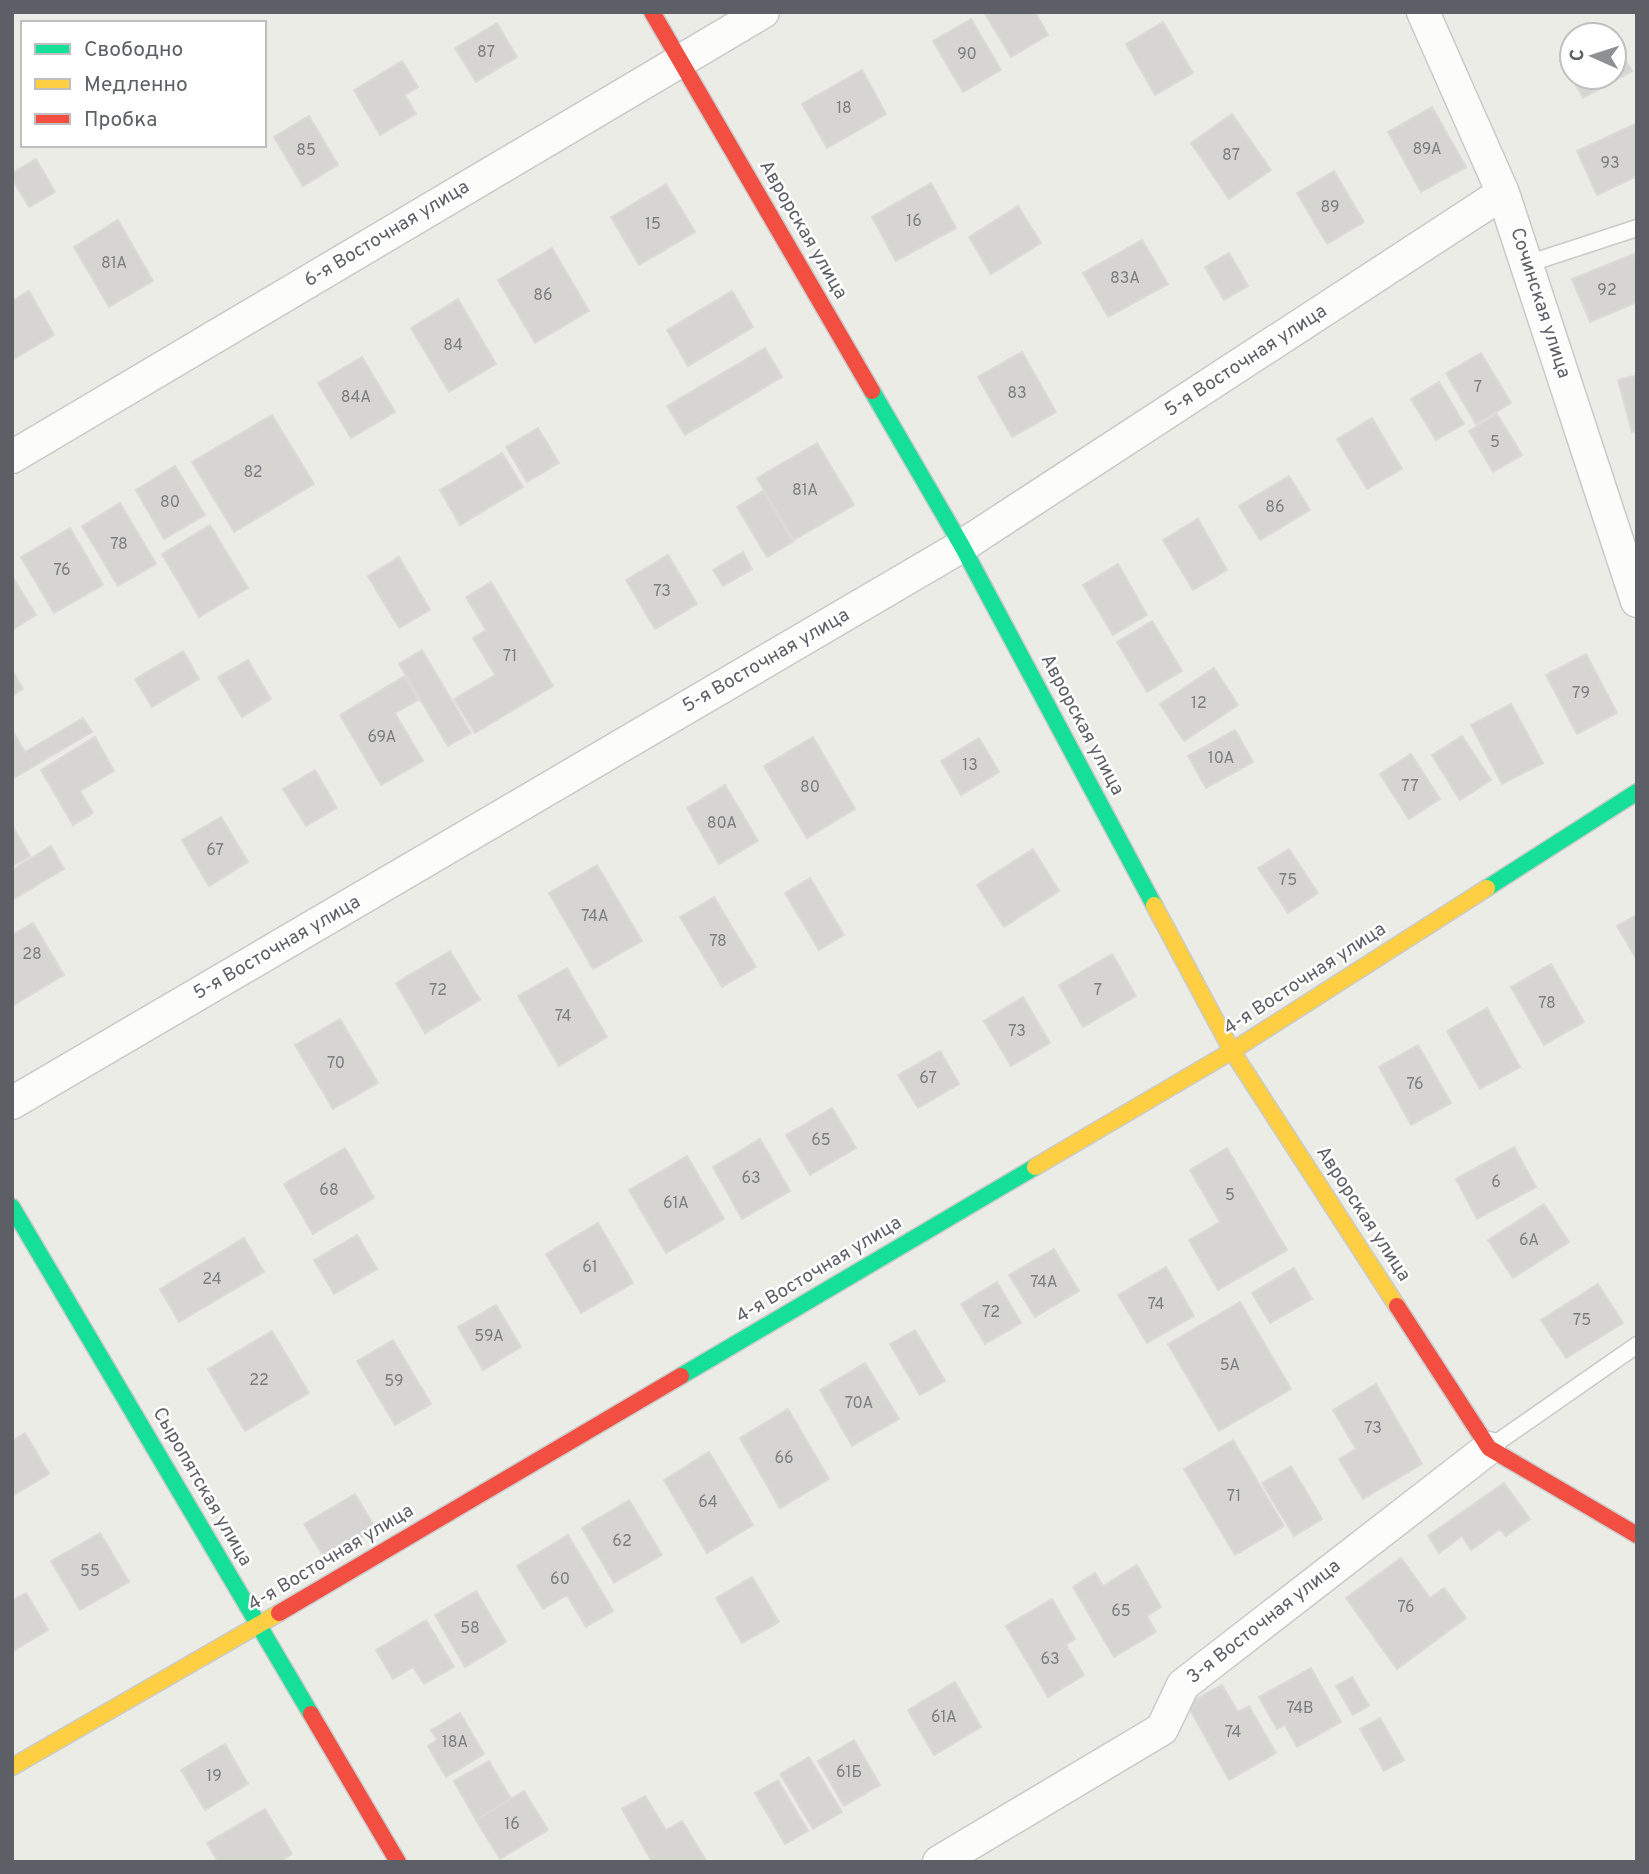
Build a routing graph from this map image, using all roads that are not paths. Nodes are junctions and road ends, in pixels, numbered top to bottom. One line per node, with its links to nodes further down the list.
1 (652, 12): 4 (street, Аврорская улица)
2 (763, 12): 4 (street, 6-я Восточная улица)
3 (1423, 12): 5 (street, Сочинская улица)
4 (680, 60): 8 (street, 6-я Восточная улица); 9 (street, Аврорская улица)
5 (1503, 193): 7 (street, Сочинская улица); 9 (street, 5-я Восточная улица)
6 (1637, 228): 7 (lane)
7 (1527, 264): 10 (street, Сочинская улица)
8 (12, 457)
9 (962, 546): 12 (street, Аврорская улица); 13 (street, 5-я Восточная улица)
10 (1637, 601)
11 (1637, 792): 12 (street, 4-я Восточная улица)
12 (1232, 1051): 16 (street, Аврорская улица); 18 (street, 4-я Восточная улица)
13 (12, 1104)
14 (12, 1207): 18 (street, Сыропятская улица)
15 (1637, 1345): 16 (lane)
16 (1489, 1448): 17 (street); 21 (street, 3-я Восточная улица)
17 (1637, 1535)
18 (258, 1625): 19 (street, 4-я Восточная улица); 20 (street, Сыропятская улица)
19 (12, 1767)
20 (398, 1862)
21 (939, 1862)

